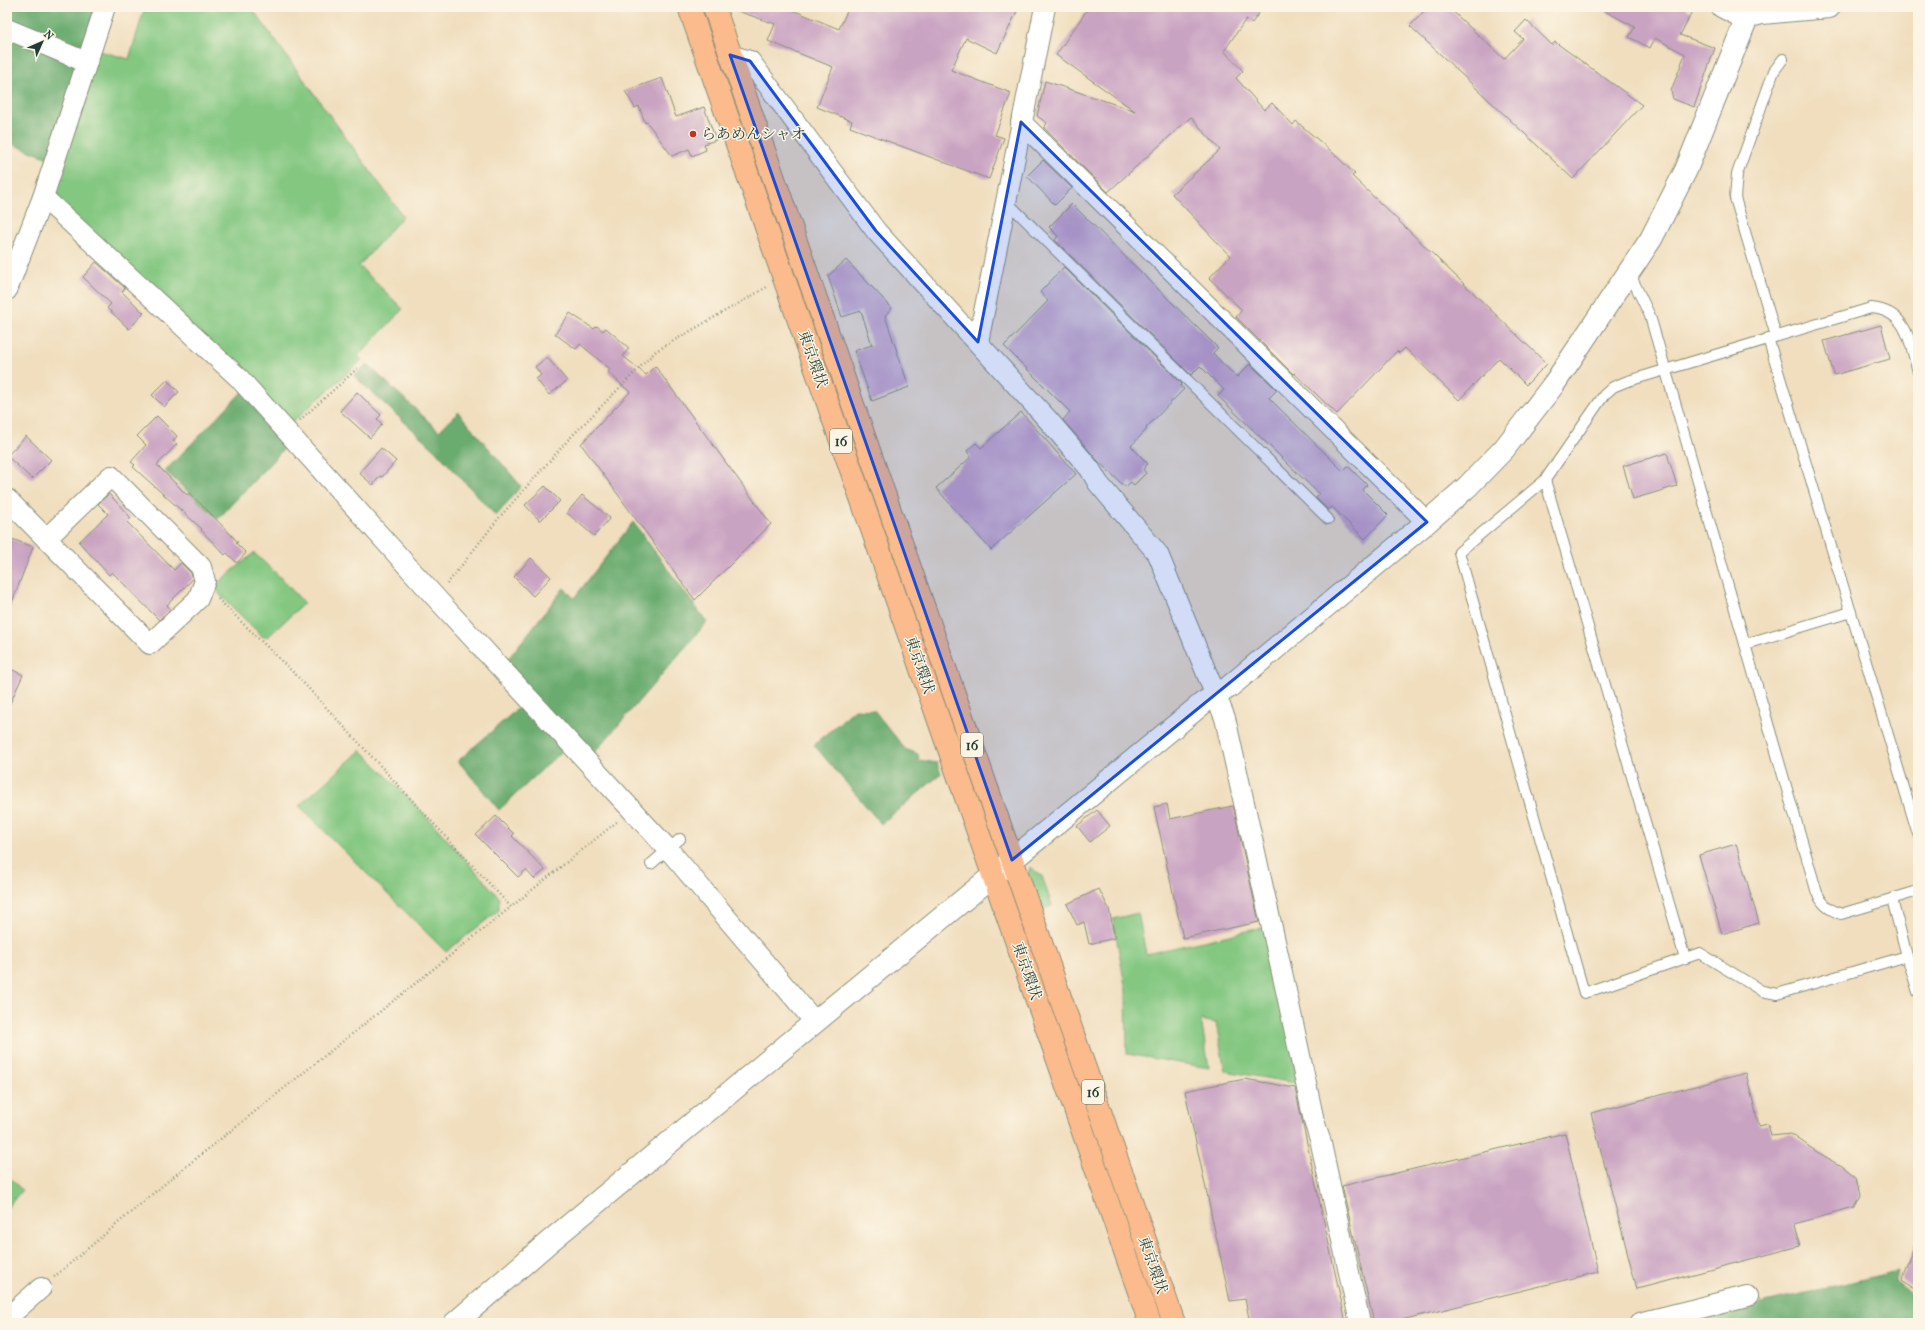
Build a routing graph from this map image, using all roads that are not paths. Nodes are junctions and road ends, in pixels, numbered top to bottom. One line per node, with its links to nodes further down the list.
1 (105, 7): 11 (street)
2 (689, 7): 33 (highway, 東京環状 / 16)
3 (714, 7): 9 (highway, 東京環状 / 16)
4 (1045, 7): 12 (street)
5 (1721, 7): 7 (street)
6 (1829, 7): 7 (street)
7 (1746, 20): 15 (street)
8 (7, 29): 11 (street)
9 (730, 55): 18 (street); 31 (highway, 東京環状 / 16)
10 (1783, 59): 17 (lane)
11 (86, 62): 13 (street)
12 (1021, 122): 14 (street); 24 (street)
13 (43, 197): 16 (street); 30 (street)
14 (1006, 202): 18 (street); 23 (lane)
15 (1629, 272): 19 (lane); 24 (street)
16 (7, 290)
17 (1772, 337): 19 (lane); 20 (lane); 26 (lane)
18 (978, 342): 28 (street)
19 (1665, 368): 21 (lane); 27 (lane)
20 (1918, 372)
21 (1546, 480): 37 (lane); 37 (lane)
22 (7, 499): 25 (street)
23 (1328, 519)
24 (1427, 522): 28 (street)
25 (46, 539): 25 (street)
26 (1851, 612): 27 (lane); 29 (lane)
27 (1745, 644): 35 (lane)
28 (1217, 695): 31 (street); 46 (street)
29 (1918, 834)
30 (674, 844): 32 (lane); 39 (street)
31 (1012, 860): 33 (street); 45 (highway, 東京環状 / 16)
32 (651, 864)
33 (993, 876): 39 (street); 44 (highway, 東京環状 / 16)
34 (1918, 891): 35 (lane)
35 (1892, 899): 36 (lane)
36 (1907, 956): 37 (lane); 38 (lane)
37 (1685, 958)
38 (1918, 992)
39 (815, 1022): 43 (street)
40 (42, 1288): 42 (street)
41 (1746, 1296): 47 (street)
42 (7, 1318)
43 (455, 1323)
44 (1150, 1323)
45 (1174, 1323)
46 (1360, 1323)
47 (1640, 1323)

